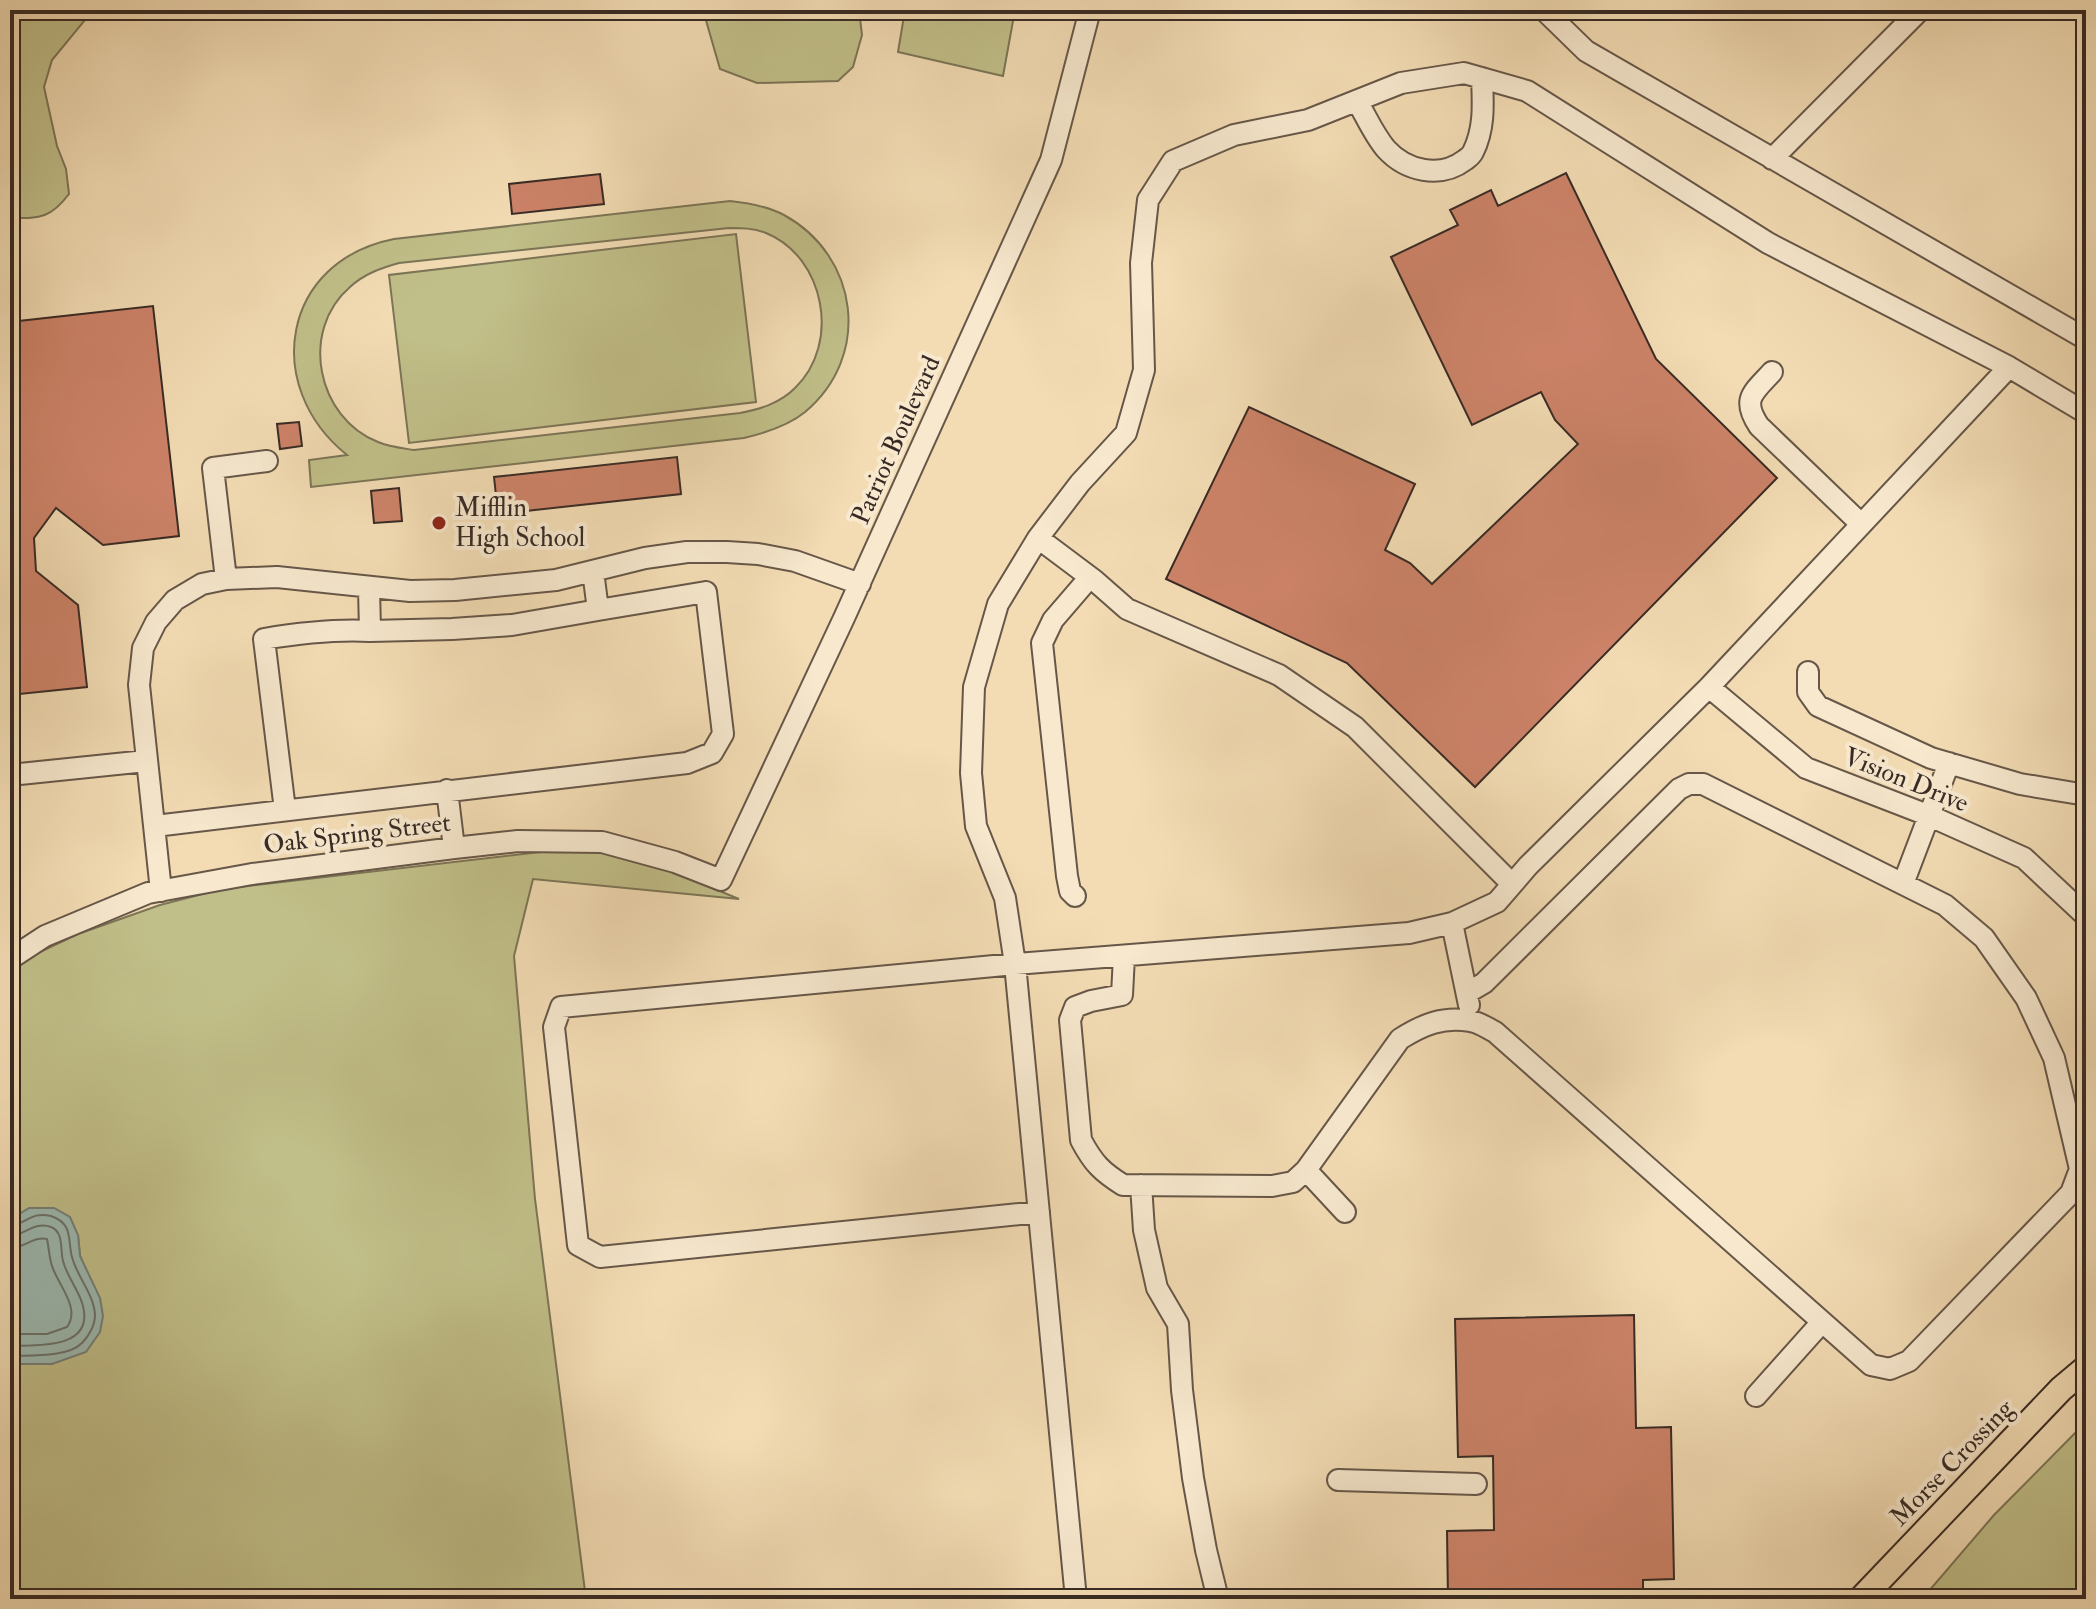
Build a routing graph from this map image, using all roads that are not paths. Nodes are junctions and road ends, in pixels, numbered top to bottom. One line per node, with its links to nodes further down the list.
1 (1090, 10): 17 (street, Patriot Boulevard)
2 (1544, 10): 6 (street)
3 (1920, 10): 6 (street)
4 (1482, 78): 5 (street); 5 (street); 8 (street)
5 (1357, 101): 13 (street)
6 (1772, 159): 7 (street)
7 (2086, 339)
8 (2009, 367): 10 (street); 12 (street)
9 (1772, 372): 12 (street)
10 (2086, 413)
11 (267, 461): 16 (street)
12 (1861, 524): 22 (street)
13 (1038, 538): 15 (street); 41 (street)
14 (593, 571): 17 (street); 18 (street); 19 (street)
15 (1090, 577): 33 (street); 36 (street)
16 (226, 579): 18 (street); 23 (street)
17 (860, 584): 32 (street, Patriot Boulevard)
18 (369, 588): 20 (street)
19 (598, 610): 20 (street); 26 (street)
20 (370, 631): 28 (street)
21 (1808, 672): 24 (street)
22 (1709, 687): 29 (street, Vision Drive); 33 (street)
23 (146, 761): 25 (street); 30 (street)
24 (1949, 763): 27 (street); 29 (street)
25 (10, 775)
26 (447, 790): 28 (street); 31 (street)
27 (2086, 795)
28 (285, 810): 30 (street)
29 (1930, 816): 34 (street); 37 (street, Vision Drive)
30 (155, 826): 35 (street)
31 (454, 848): 32 (street, Oak Spring Street); 35 (street, Oak Spring Street)
32 (721, 880)
33 (1512, 884): 38 (street)
34 (1903, 884): 42 (street); 48 (street)
35 (161, 891): 40 (street, Oak Spring Street)
36 (1075, 896)
37 (2086, 916)
38 (1452, 923): 39 (street); 42 (street)
39 (1124, 956): 41 (street); 45 (street)
40 (10, 959)
41 (1015, 964): 46 (street); 46 (street)
42 (1467, 993): 43 (street)
43 (1472, 1021): 44 (street); 48 (street)
44 (1306, 1170): 45 (street); 47 (street)
45 (1141, 1185): 54 (street)
46 (1039, 1212): 53 (street)
47 (1345, 1212)
48 (1822, 1322): 50 (street)
49 (2086, 1368): 55 (main road, Morse Crossing)
50 (1756, 1396)
51 (1338, 1480): 52 (street)
52 (1476, 1484)
53 (1076, 1599)
54 (1218, 1599)
55 (1861, 1599)

